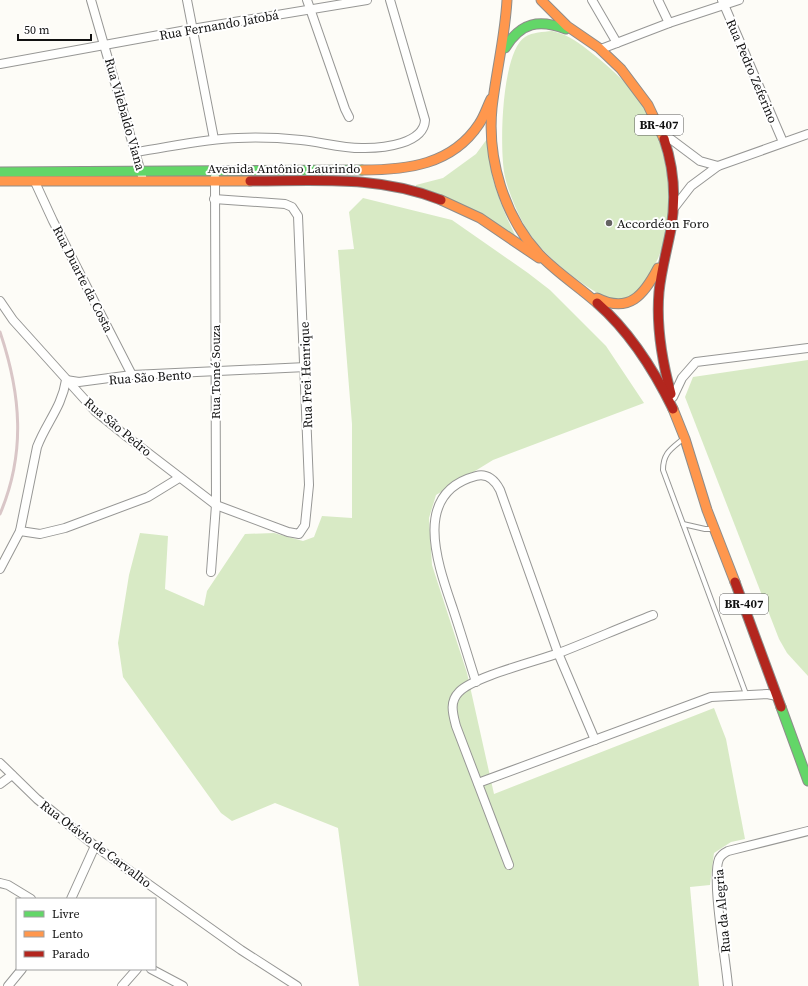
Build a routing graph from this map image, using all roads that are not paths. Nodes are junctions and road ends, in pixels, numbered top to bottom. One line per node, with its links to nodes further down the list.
1 (91, 0): 17 (street, Rua Vilebaldo Viana)
2 (187, 0): 14 (street)
3 (307, 0): 12 (street)
4 (367, 0): 12 (street, Rua Fernando Jatobá)
5 (390, 0): 25 (street)
6 (507, 0): 19 (main road, BR-407)
7 (541, 0): 15 (main road, BR-407)
8 (592, 0): 16 (street)
9 (658, 0): 13 (street)
10 (739, 0): 11 (street)
11 (723, 3): 13 (street); 26 (street, Rua Pedro Zeferino)
12 (310, 9): 14 (street, Rua Fernando Jatobá); 22 (street)
13 (669, 23): 16 (street)
14 (192, 29): 17 (street, Rua Fernando Jatobá); 25 (street)
15 (575, 32): 18 (main road, BR-407); 19 (main road, BR-407)
16 (617, 42): 18 (street)
17 (104, 45): 20 (street, Rua Fernando Jatobá); 27 (street, Rua Vilebaldo Viana)
18 (601, 49): 23 (main road, BR-407)
19 (500, 59): 21 (main road, BR-407)
20 (0, 64)
21 (493, 91): 31 (main road, Avenida Antônio Laurindo); 38 (main road, BR-407)
22 (350, 117)
23 (663, 134): 28 (street); 36 (main road, BR-407)
24 (808, 134): 26 (street)
25 (214, 140): 27 (street)
26 (783, 142): 28 (street)
27 (136, 152): 29 (street, Rua Vilebaldo Viana)
28 (718, 166): 36 (street)
29 (142, 171): 30 (main road, Avenida Antônio Laurindo); 31 (main road, Avenida Antônio Laurindo); 34 (street, Rua Vilebaldo Viana)
30 (0, 172)
31 (215, 177): 34 (main road, Avenida Antônio Laurindo); 35 (street, Rua Tomé Souza); 38 (main road, Avenida Antônio Laurindo)
32 (0, 181): 33 (main road, Avenida Antônio Laurindo)
33 (35, 182): 34 (main road, Avenida Antônio Laurindo); 44 (street, Rua Duarte da Costa)
34 (144, 182)
35 (214, 199): 42 (street, Rua Frei Henrique); 43 (street, Rua Tomé Souza)
36 (673, 210): 37 (main road, BR-407)
37 (667, 250): 39 (main road, BR-407); 46 (main road, BR-407)
38 (547, 263): 39 (main road, BR-407)
39 (571, 282): 47 (main road, BR-407)
40 (0, 302): 45 (street, Rua São Pedro)
41 (808, 348): 46 (street)
42 (306, 367): 43 (street, Rua São Bento); 50 (street, Rua Frei Henrique)
43 (215, 372): 44 (street, Rua São Bento); 50 (street, Rua Tomé Souza)
44 (132, 375): 45 (street, Rua São Bento)
45 (66, 380): 49 (street, Rua São Pedro); 53 (street)
46 (672, 398): 47 (main road, BR-407)
47 (680, 427): 48 (main road, BR-407)
48 (684, 438): 51 (lane); 52 (main road, BR-407)
49 (179, 478): 50 (street, Rua São Pedro); 53 (street)
50 (216, 505): 55 (street, Rua Tomé Souza)
51 (683, 524): 52 (lane); 59 (lane)
52 (714, 529): 60 (main road, BR-407)
53 (20, 532): 54 (street)
54 (0, 568)
55 (211, 572)
56 (653, 615): 57 (street)
57 (558, 653): 58 (street); 58 (street); 61 (street)
58 (476, 682): 65 (street)
59 (746, 694): 60 (street); 61 (street)
60 (776, 696): 64 (main road, BR-407)
61 (595, 740): 65 (street)
62 (0, 763): 63 (street, Rua Otávio de Carvalho)
63 (12, 775): 66 (street); 68 (street, Rua Otávio de Carvalho)
64 (808, 778)
65 (478, 783): 69 (street)
66 (0, 784)
67 (808, 831): 80 (street, Rua da Alegria)
68 (95, 846): 72 (street); 79 (street, Rua Otávio de Carvalho)
69 (509, 865)
70 (1, 883): 71 (street)
71 (29, 898)
72 (71, 898)
73 (21, 970): 76 (street)
74 (136, 970): 77 (street)
75 (153, 970): 78 (street)
76 (8, 986)
77 (122, 986)
78 (183, 986)
79 (297, 986)
80 (728, 986)

